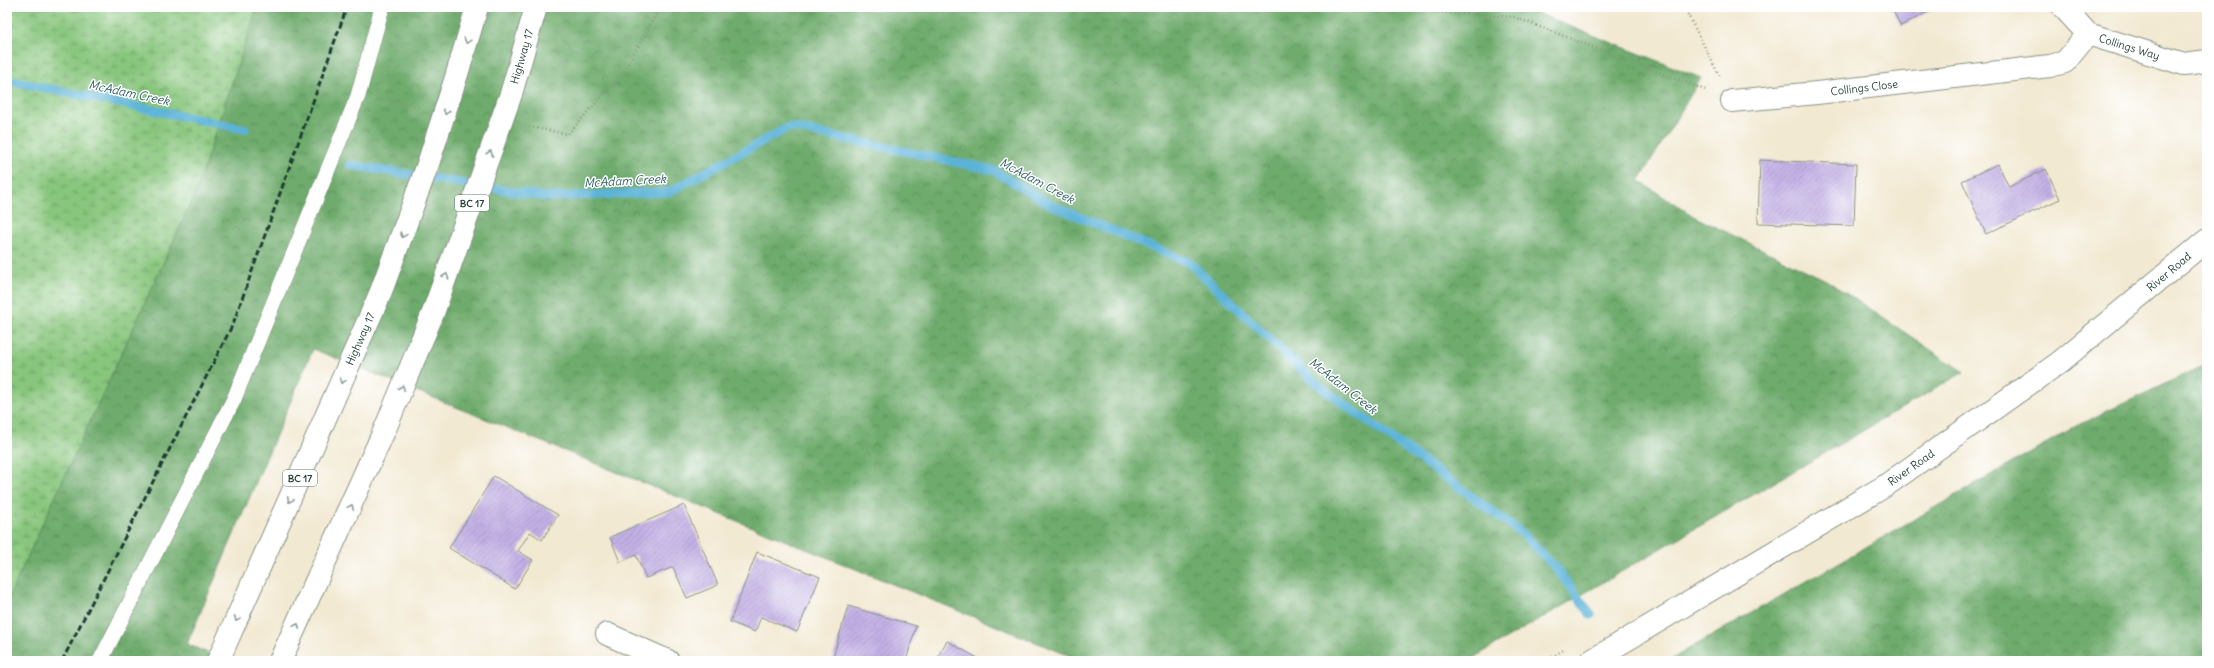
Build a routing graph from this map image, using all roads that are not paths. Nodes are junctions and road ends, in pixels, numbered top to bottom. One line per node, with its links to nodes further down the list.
1 (382, 7): 10 (lane)
2 (477, 7): 11 (main road, Highway 17 / BC 17, one-way to 11, bridge)
3 (536, 7): 12 (main road, Highway 17 / BC 17, one-way to 3, bridge)
4 (2063, 7): 5 (main road, Collings Way)
5 (2088, 34): 6 (main road, Collings Way); 7 (main road, Collings Close)
6 (2207, 62)
7 (1732, 101)
8 (2207, 240): 14 (main road, River Road)
9 (607, 634): 13 (main road)
10 (100, 661)
11 (218, 661)
12 (280, 661)
13 (668, 661)
14 (1591, 661)

